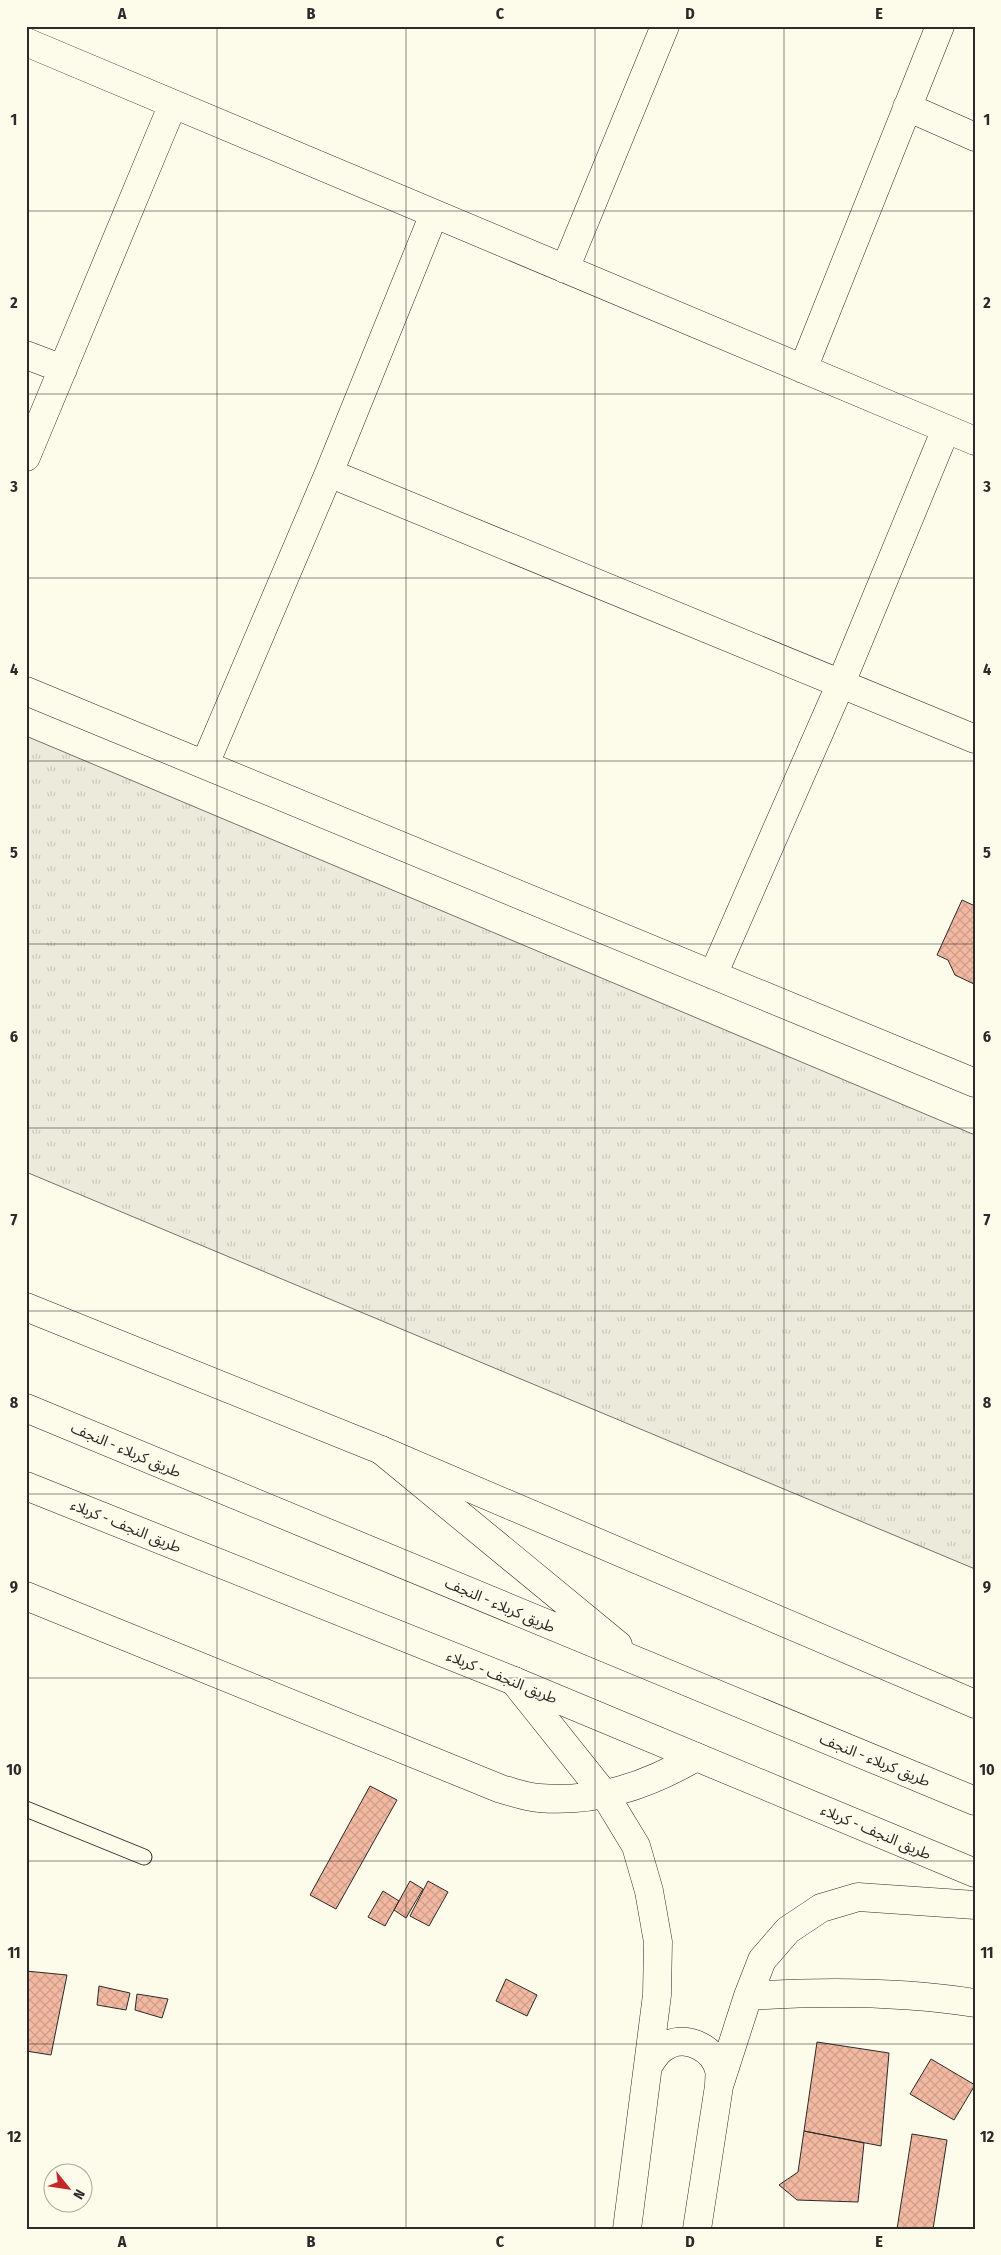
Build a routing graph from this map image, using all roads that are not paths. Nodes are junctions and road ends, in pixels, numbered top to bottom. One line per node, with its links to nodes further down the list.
1 (665, 26): 8 (main road)
2 (940, 26): 5 (main road)
3 (26, 42): 4 (main road)
4 (173, 104): 7 (main road); 11 (main road)
5 (907, 107): 6 (main road); 10 (main road)
6 (975, 137)
7 (434, 214): 8 (main road); 15 (main road)
8 (565, 269): 10 (main road)
9 (26, 355): 11 (main road)
10 (803, 368): 12 (main road)
11 (63, 369): 14 (main road)
12 (946, 429): 13 (main road); 16 (main road)
13 (975, 441)
14 (26, 457)
15 (330, 473): 16 (main road); 19 (main road)
16 (841, 684): 18 (main road); 20 (main road)
17 (26, 691): 19 (main road)
18 (975, 739)
19 (205, 764): 20 (main road)
20 (714, 974): 21 (main road)
21 (975, 1082)
22 (26, 1307): 24 (main road)
23 (26, 1408): 27 (main road, طريق کربلاء - النجف)
24 (381, 1450): 27 (main road); 29 (main road)
25 (26, 1486): 28 (main road, طريق النجف - کربلاء)
26 (26, 1596): 31 (main road)
27 (641, 1664): 32 (main road, طريق کربلاء - النجف)
28 (514, 1681): 30 (main road, طريق النجف - کربلاء); 31 (main road)
29 (975, 1704)
30 (696, 1757): 31 (main road); 35 (main road, طريق النجف - کربلاء)
31 (605, 1795): 39 (main road)
32 (975, 1800)
33 (26, 1809): 34 (lane)
34 (144, 1857)
35 (975, 1873)
36 (975, 1906): 37 (main road)
37 (748, 1996): 38 (main road); 40 (main road)
38 (975, 2003)
39 (648, 2066): 40 (main road); 41 (main road)
40 (719, 2086): 42 (main road)
41 (627, 2229)
42 (697, 2229)

